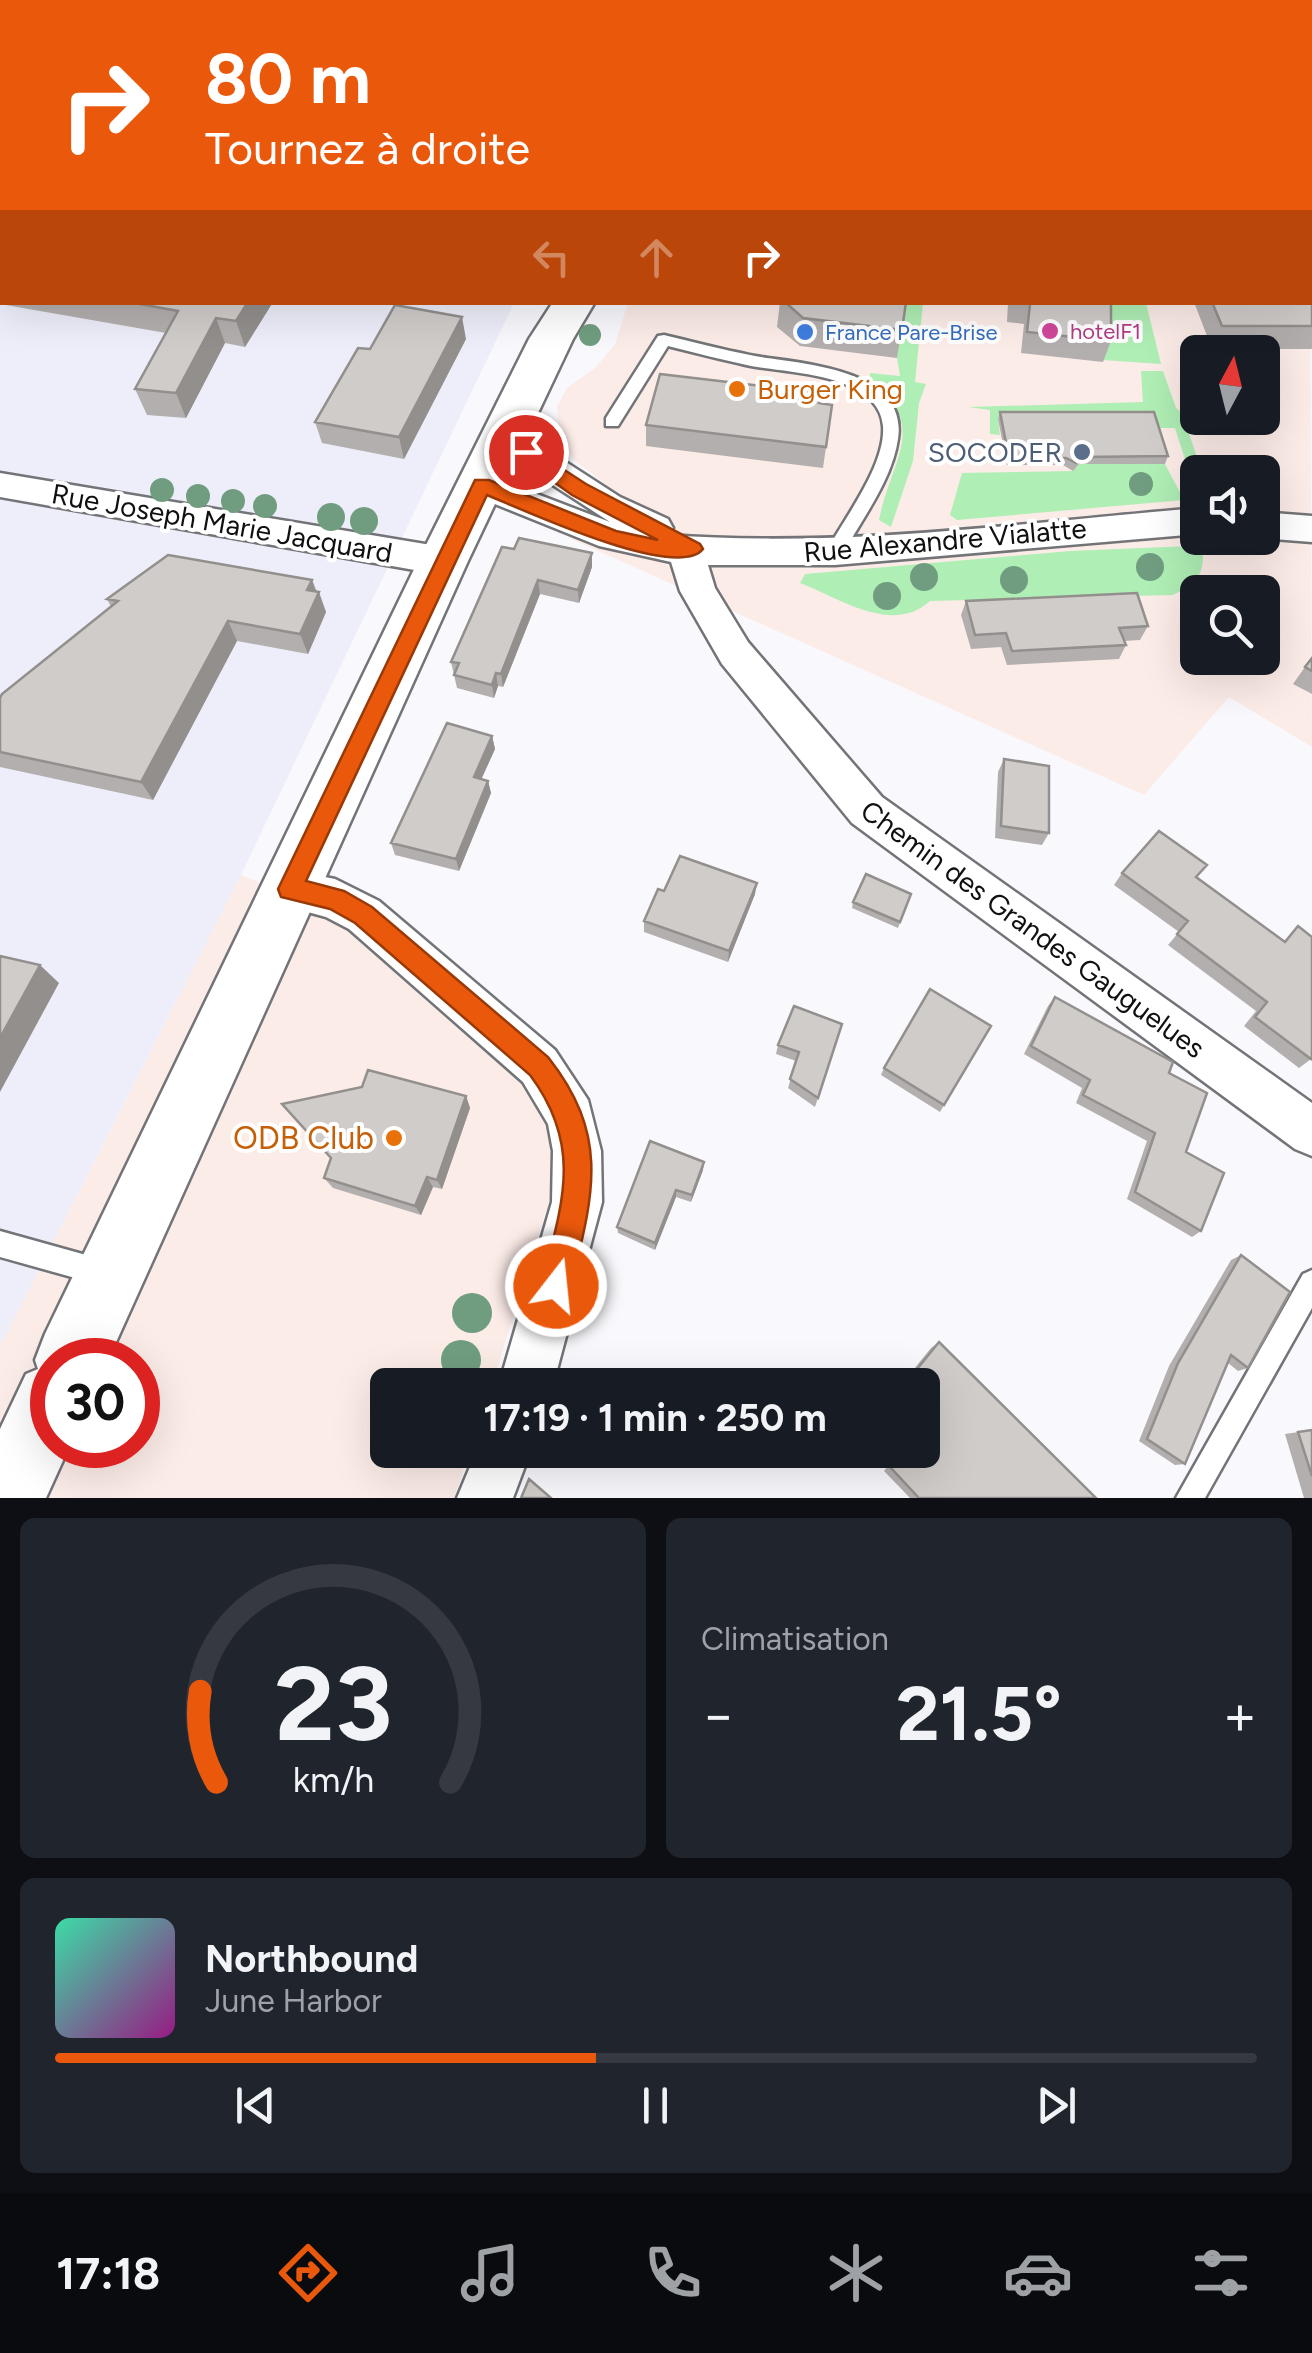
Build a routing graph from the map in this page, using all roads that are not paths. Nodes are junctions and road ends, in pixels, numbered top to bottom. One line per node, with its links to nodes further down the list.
1 (561, 314): 3 (main road)
2 (612, 422): 9 (lane)
3 (492, 464): 8 (street, Rue Alexandre Vialatte); 8 (street, Rue Alexandre Vialatte); 10 (main road)
4 (0, 485): 10 (street, Rue Joseph Marie Jacquard)
5 (1180, 523): 9 (street, Rue Alexandre Vialatte)
6 (1280, 527): 7 (street)
7 (1312, 530)
8 (693, 549): 9 (street, Rue Alexandre Vialatte); 12 (street, Chemin des Grandes Gauguelues)
9 (836, 552)
10 (443, 561): 11 (main road)
11 (290, 889): 14 (main road); 17 (street)
12 (1312, 1132)
13 (0, 1244): 14 (lane)
14 (110, 1275): 16 (main road)
15 (1312, 1283): 22 (lane)
16 (81, 1338)
17 (531, 1368)
18 (30, 1448): 20 (main road)
19 (497, 1468): 21 (street)
20 (7, 1498)
21 (485, 1498)
22 (1190, 1498)

